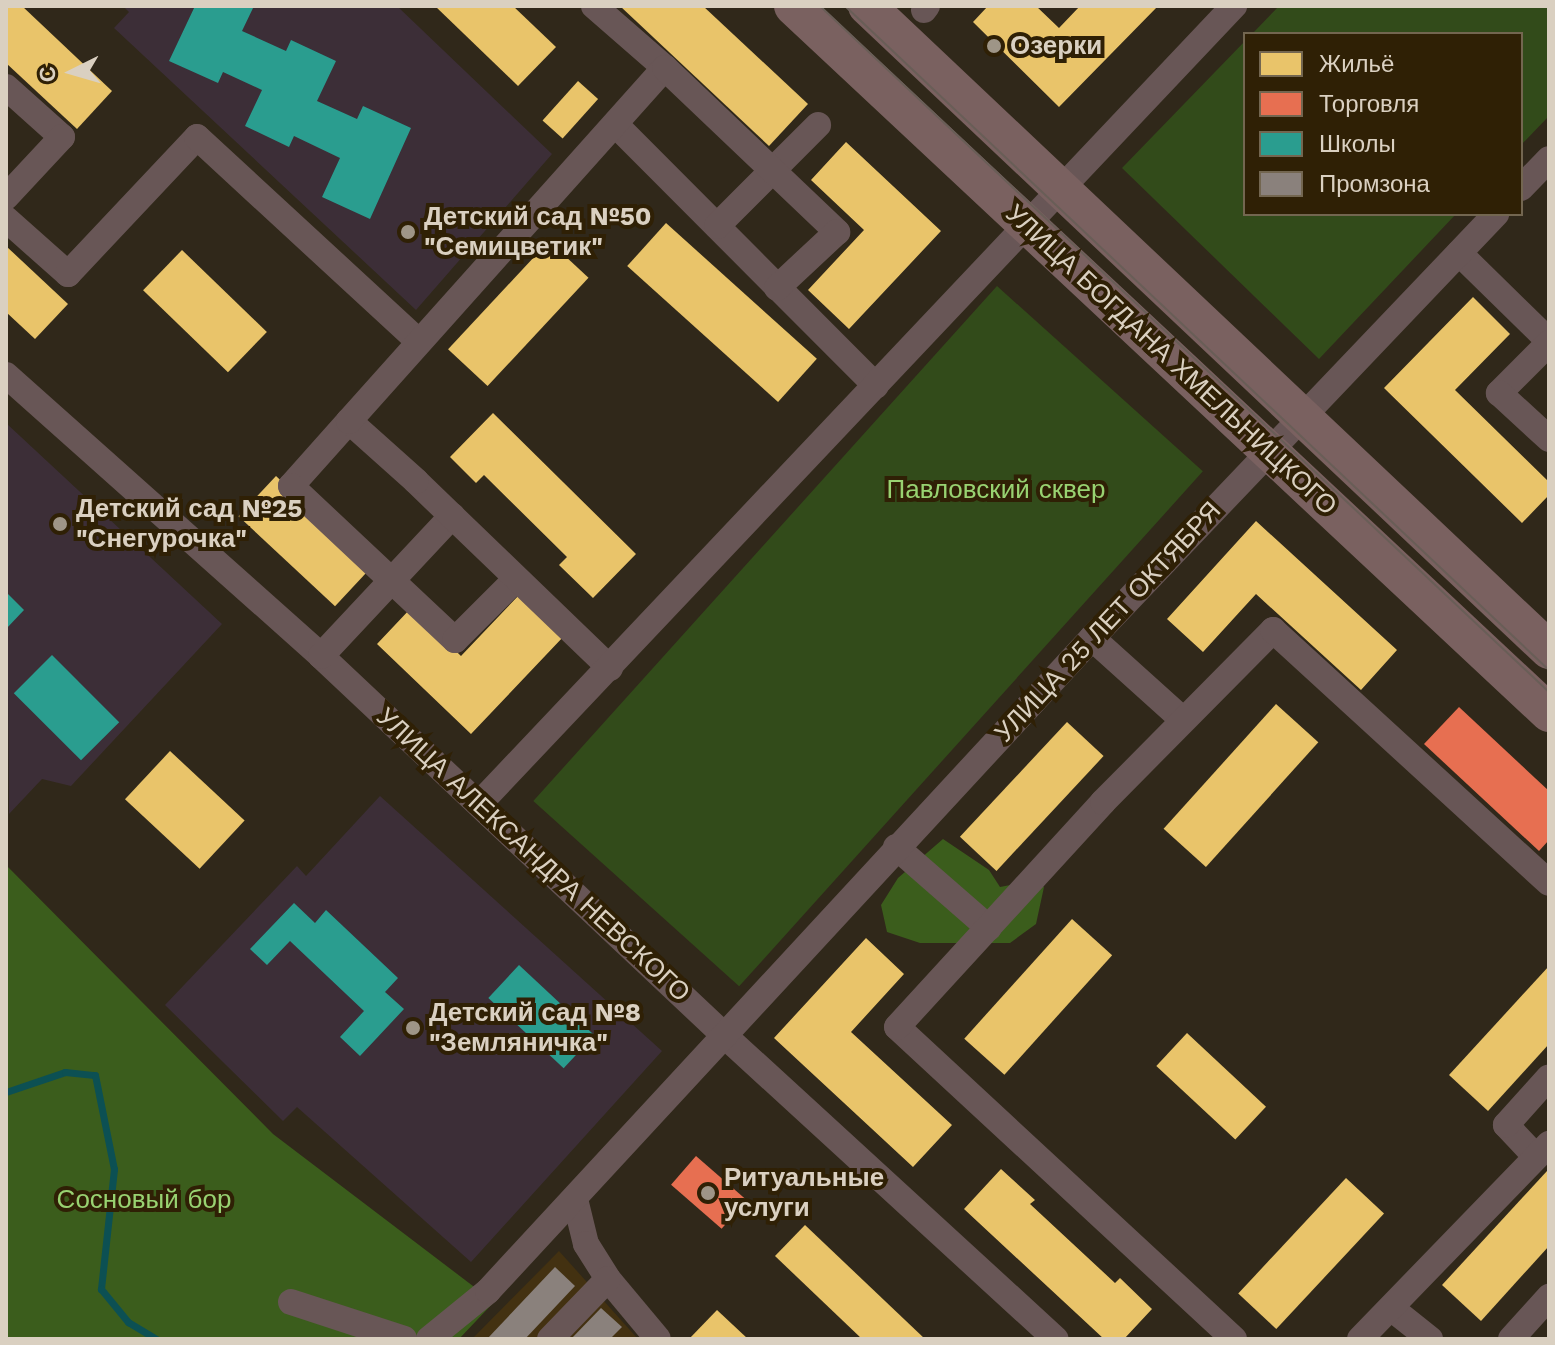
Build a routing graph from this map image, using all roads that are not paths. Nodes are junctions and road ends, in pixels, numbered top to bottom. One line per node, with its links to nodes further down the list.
1 (594, 6): 5 (street)
2 (793, 6): 16 (highway, УЛИЦА БОГДАНА ХМЕЛЬНИЦКОГО)
3 (867, 6): 12 (highway, УЛИЦА БОГДАНА ХМЕЛЬНИЦКОГО)
4 (1234, 6): 12 (street)
5 (665, 68): 7 (street); 10 (street)
6 (6, 87): 13 (street)
7 (616, 125): 17 (street); 20 (street)
8 (818, 125): 10 (street)
9 (1549, 159): 11 (street)
10 (773, 171): 17 (street); 19 (street)
11 (1523, 186)
12 (1060, 189): 16 (street); 24 (highway, УЛИЦА БОГДАНА ХМЕЛЬНИЦКОГО)
13 (6, 197)
14 (1494, 216): 18 (street, УЛИЦА 25 ЛЕТ ОКТЯБРЯ)
15 (6, 219): 20 (street)
16 (1026, 225): 23 (street); 27 (highway, УЛИЦА БОГДАНА ХМЕЛЬНИЦКОГО)
17 (717, 226): 19 (street)
18 (1459, 253): 21 (street); 24 (street, УЛИЦА 25 ЛЕТ ОКТЯБРЯ)
19 (777, 288): 23 (street)
20 (419, 342): 25 (street)
21 (1549, 342): 26 (street)
22 (6, 375): 33 (street, УЛИЦА АЛЕКСАНДРА НЕВСКОГО)
23 (876, 386): 34 (street)
24 (1302, 418): 27 (street, УЛИЦА 25 ЛЕТ ОКТЯБРЯ); 32 (highway, УЛИЦА БОГДАНА ХМЕЛЬНИЦКОГО)
25 (349, 421): 28 (street); 30 (street)
26 (1549, 439)
27 (1270, 452): 31 (street, УЛИЦА 25 ЛЕТ ОКТЯБРЯ); 35 (highway, УЛИЦА БОГДАНА ХМЕЛЬНИЦКОГО)
28 (452, 516): 29 (street); 30 (street)
29 (516, 579): 30 (street); 34 (street)
30 (392, 581): 33 (street)
31 (1092, 638): 36 (street); 38 (street, УЛИЦА 25 ЛЕТ ОКТЯБРЯ)
32 (1549, 650)
33 (321, 656): 37 (street, УЛИЦА АЛЕКСАНДРА НЕВСКОГО)
34 (610, 668): 37 (street)
35 (1549, 713)
36 (1182, 719): 39 (street); 40 (street)
37 (479, 804): 41 (street, УЛИЦА АЛЕКСАНДРА НЕВСКОГО)
38 (896, 847): 40 (street); 41 (street, УЛИЦА 25 ЛЕТ ОКТЯБРЯ)
39 (1549, 883)
40 (989, 928): 54 (street)
41 (726, 1037): 44 (street, УЛИЦА 25 ЛЕТ ОКТЯБРЯ); 53 (street, УЛИЦА АЛЕКСАНДРА НЕВСКОГО)
42 (1549, 1077): 43 (street)
43 (1543, 1151): 48 (street)
44 (575, 1199): 45 (street); 50 (street, УЛИЦА 25 ЛЕТ ОКТЯБРЯ)
45 (608, 1279): 51 (street); 52 (street)
46 (1549, 1297): 57 (street)
47 (291, 1302): 49 (street)
48 (1391, 1308): 55 (street); 56 (street)
49 (404, 1339)
50 (429, 1339)
51 (550, 1339)
52 (658, 1339)
53 (1056, 1339)
54 (1234, 1339)
55 (1360, 1339)
56 (1430, 1339)
57 (1511, 1339)

